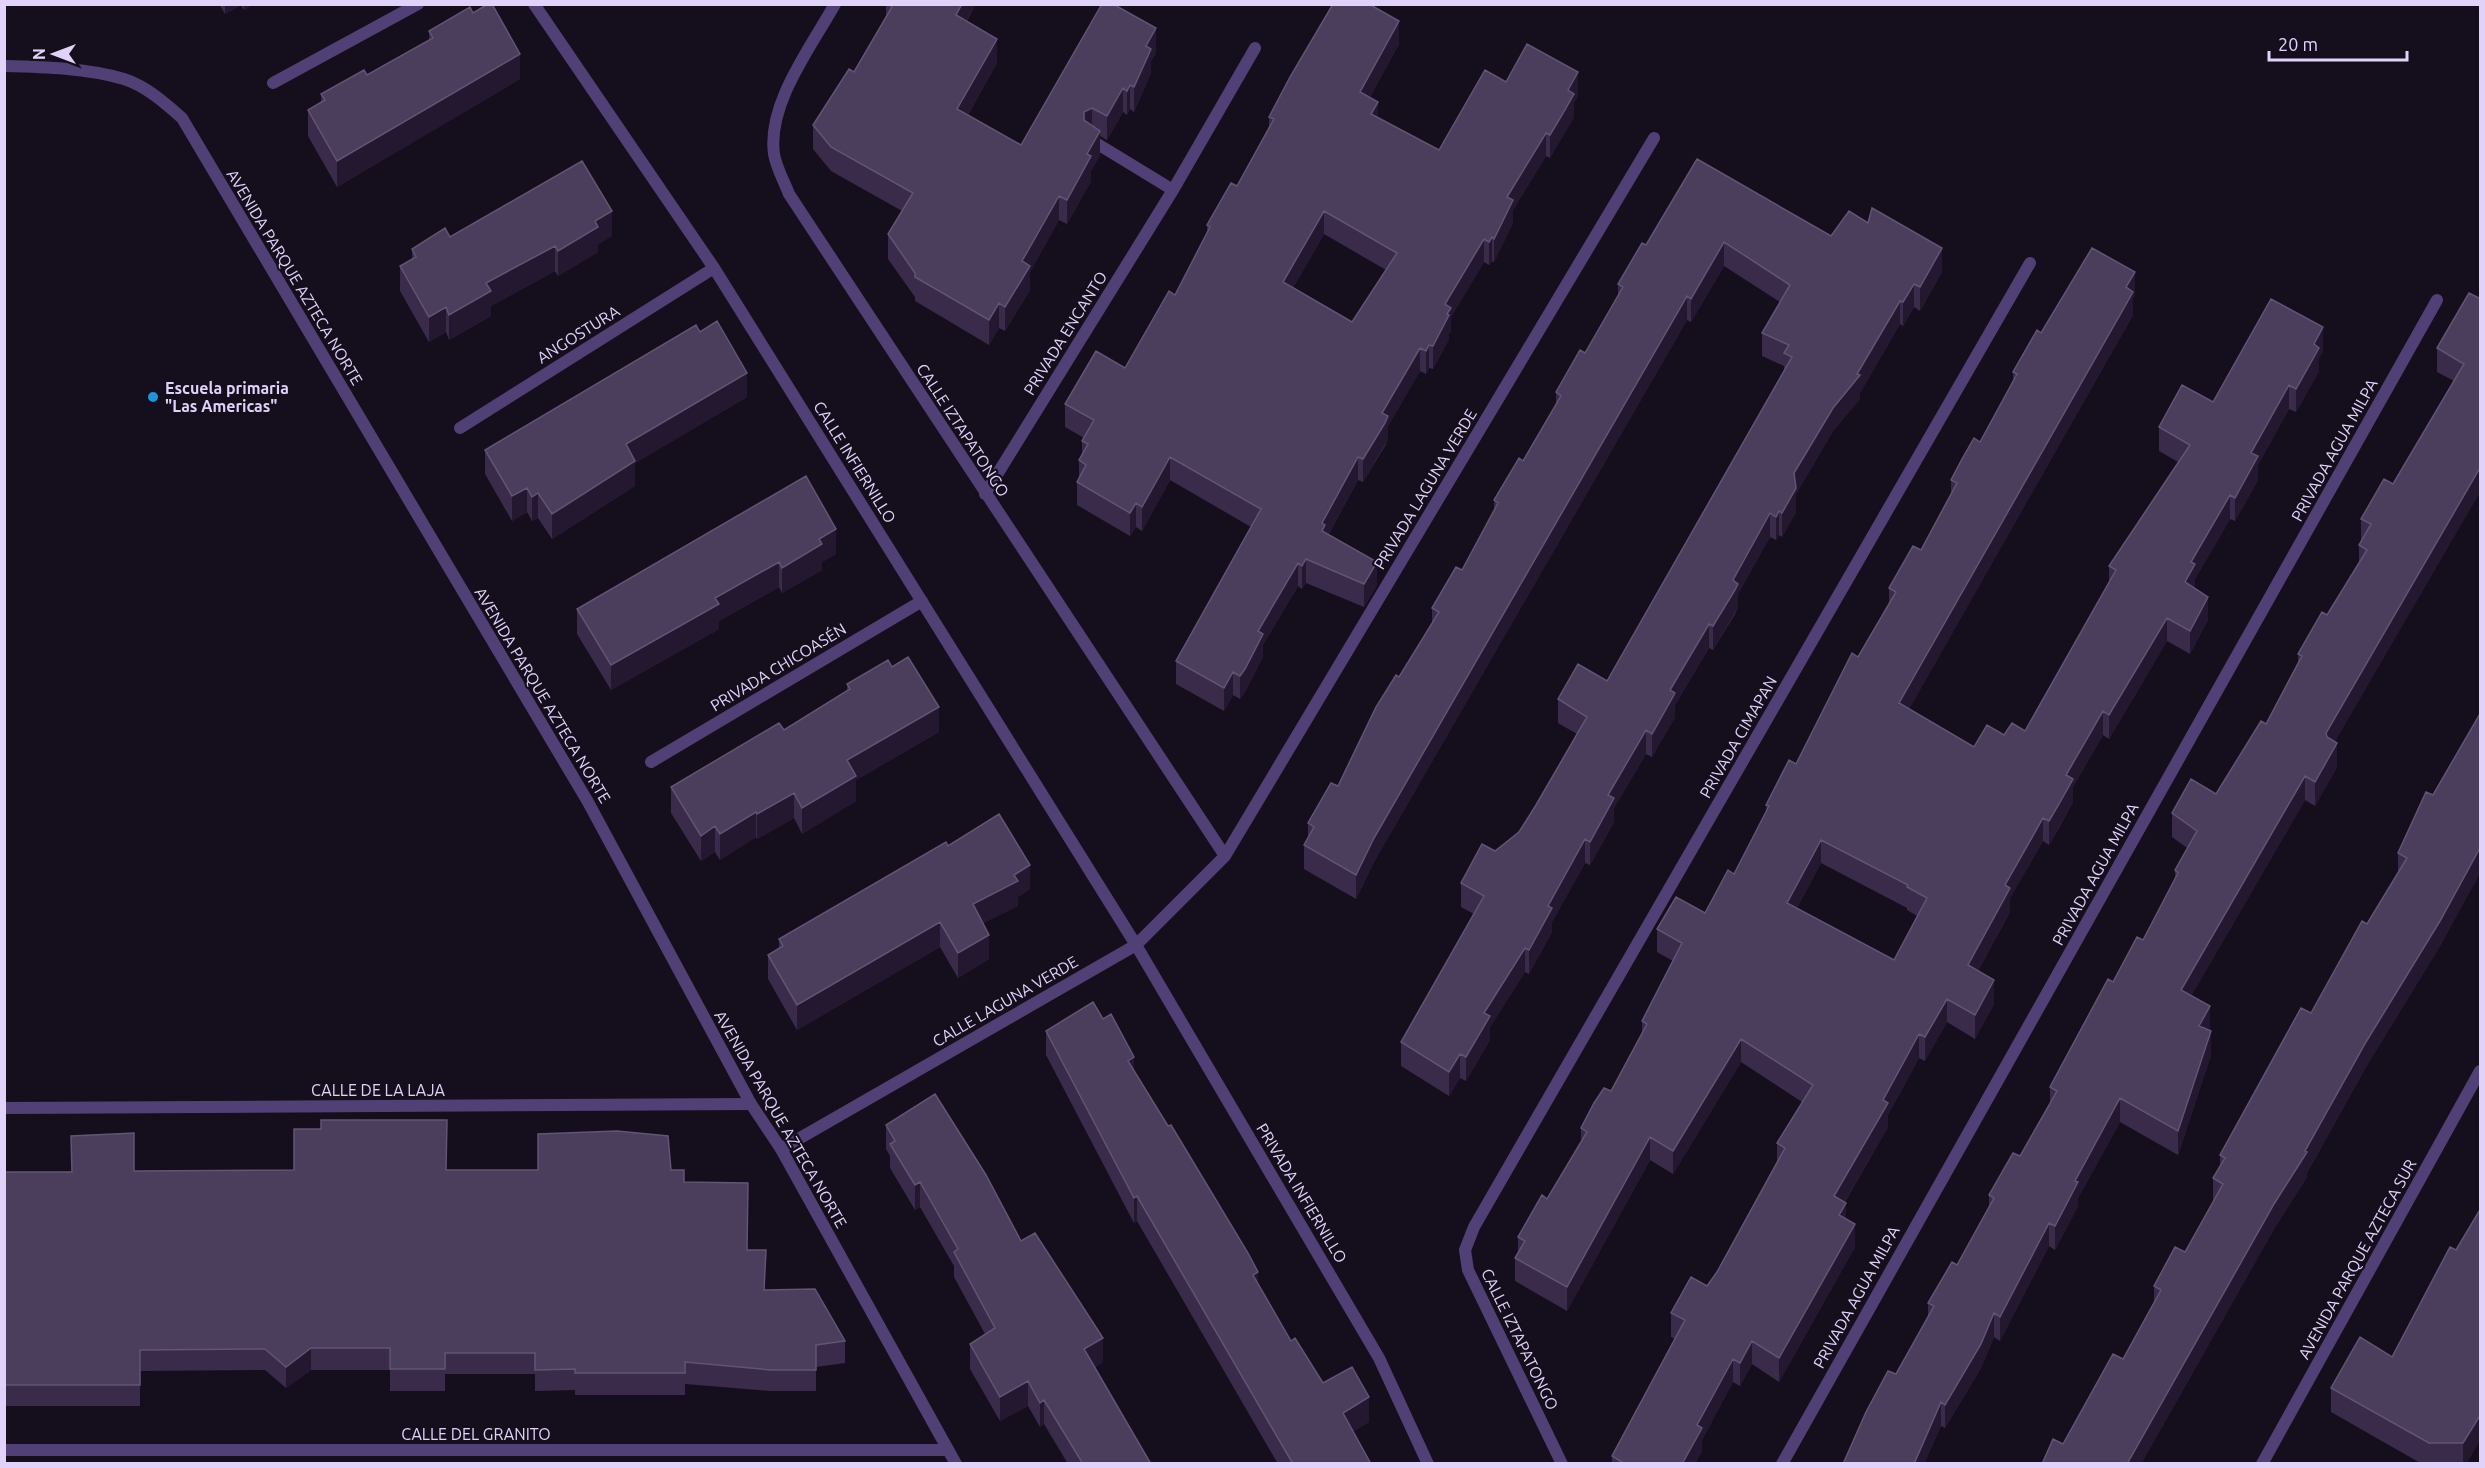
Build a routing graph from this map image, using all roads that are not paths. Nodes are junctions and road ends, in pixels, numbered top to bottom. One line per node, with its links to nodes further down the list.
1 (418, 4): 6 (street)
2 (534, 4): 11 (street, CALLE INFIERNILLO)
3 (834, 4): 14 (street, CALLE IZTAPATONGO)
4 (1254, 48): 9 (street, PRIVADA ENCANTO)
5 (4, 66): 20 (street, AVENIDA PARQUE AZTECA NORTE)
6 (273, 82)
7 (1654, 138): 17 (street, PRIVADA LAGUNA VERDE)
8 (1091, 140): 9 (street)
9 (1173, 190): 14 (street, PRIVADA ENCANTO)
10 (2030, 263): 23 (street, PRIVADA CIMAPAN)
11 (714, 268): 13 (street, ANGOSTURA); 15 (street, CALLE INFIERNILLO)
12 (2437, 300): 29 (street, PRIVADA AGUA MILPA)
13 (460, 428)
14 (985, 494): 17 (street, CALLE IZTAPATONGO)
15 (922, 601): 16 (street, PRIVADA CHICOASÉN); 18 (street, CALLE INFIERNILLO)
16 (651, 762)
17 (1225, 856): 18 (street, CALLE LAGUNA VERDE)
18 (1136, 945): 22 (street, CALLE LAGUNA VERDE); 27 (street, PRIVADA INFIERNILLO)
19 (2481, 1071): 30 (street, AVENIDA PARQUE AZTECA SUR)
20 (751, 1104): 21 (street, CALLE DE LA LAJA); 22 (street, AVENIDA PARQUE AZTECA NORTE)
21 (4, 1108)
22 (781, 1149): 25 (street, AVENIDA PARQUE AZTECA NORTE)
23 (1474, 1227): 28 (street, CALLE IZTAPATONGO)
24 (4, 1450): 25 (street, CALLE DEL GRANITO)
25 (948, 1450): 26 (street, AVENIDA PARQUE AZTECA NORTE)
26 (956, 1464)
27 (1428, 1464)
28 (1562, 1464)
29 (1782, 1464)
30 (2262, 1464)

